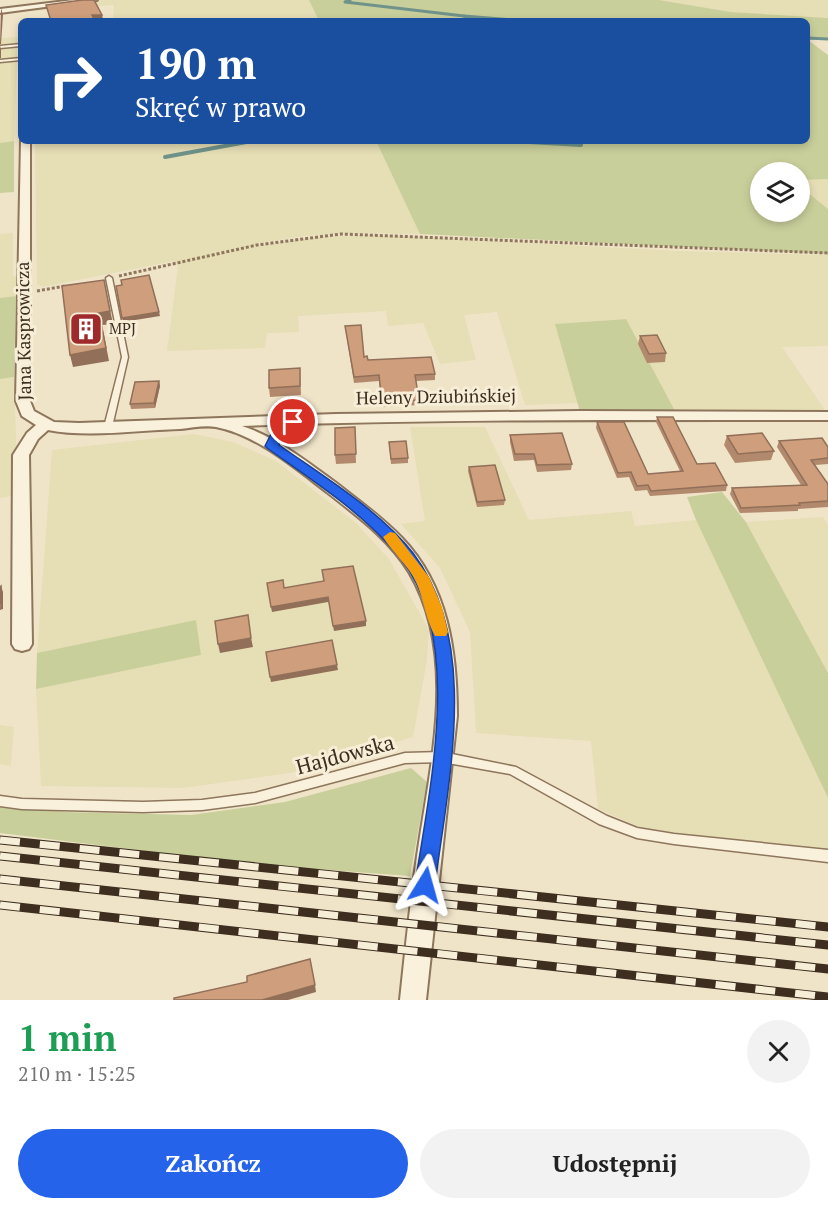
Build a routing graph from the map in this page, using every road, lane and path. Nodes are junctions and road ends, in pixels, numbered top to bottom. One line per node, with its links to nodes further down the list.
1 (94, 0): 2 (street)
2 (25, 5): 3 (street)
3 (0, 11)
4 (18, 45): 5 (lane)
5 (0, 46)
6 (18, 59): 7 (lane)
7 (0, 61)
8 (25, 144): 12 (street, Jana Kasprowicza)
9 (828, 253): 10 (path)
10 (109, 278): 17 (lane)
11 (76, 284): 12 (path)
12 (24, 293): 15 (street, Jana Kasprowicza)
13 (828, 416): 14 (street, Heleny Dziubińskiej)
14 (302, 419): 16 (street, Heleny Dziubińskiej); 18 (street)
15 (46, 424): 17 (street, Heleny Dziubińskiej); 19 (street, Jana Kasprowicza)
16 (209, 424): 17 (street, Heleny Dziubińskiej); 18 (street)
17 (108, 427)
18 (272, 446): 20 (street)
19 (22, 644)
20 (442, 757): 21 (lane, Hajdowska); 22 (lane, Hajdowska); 23 (street)
21 (0, 801)
22 (828, 856)
23 (413, 1000)

